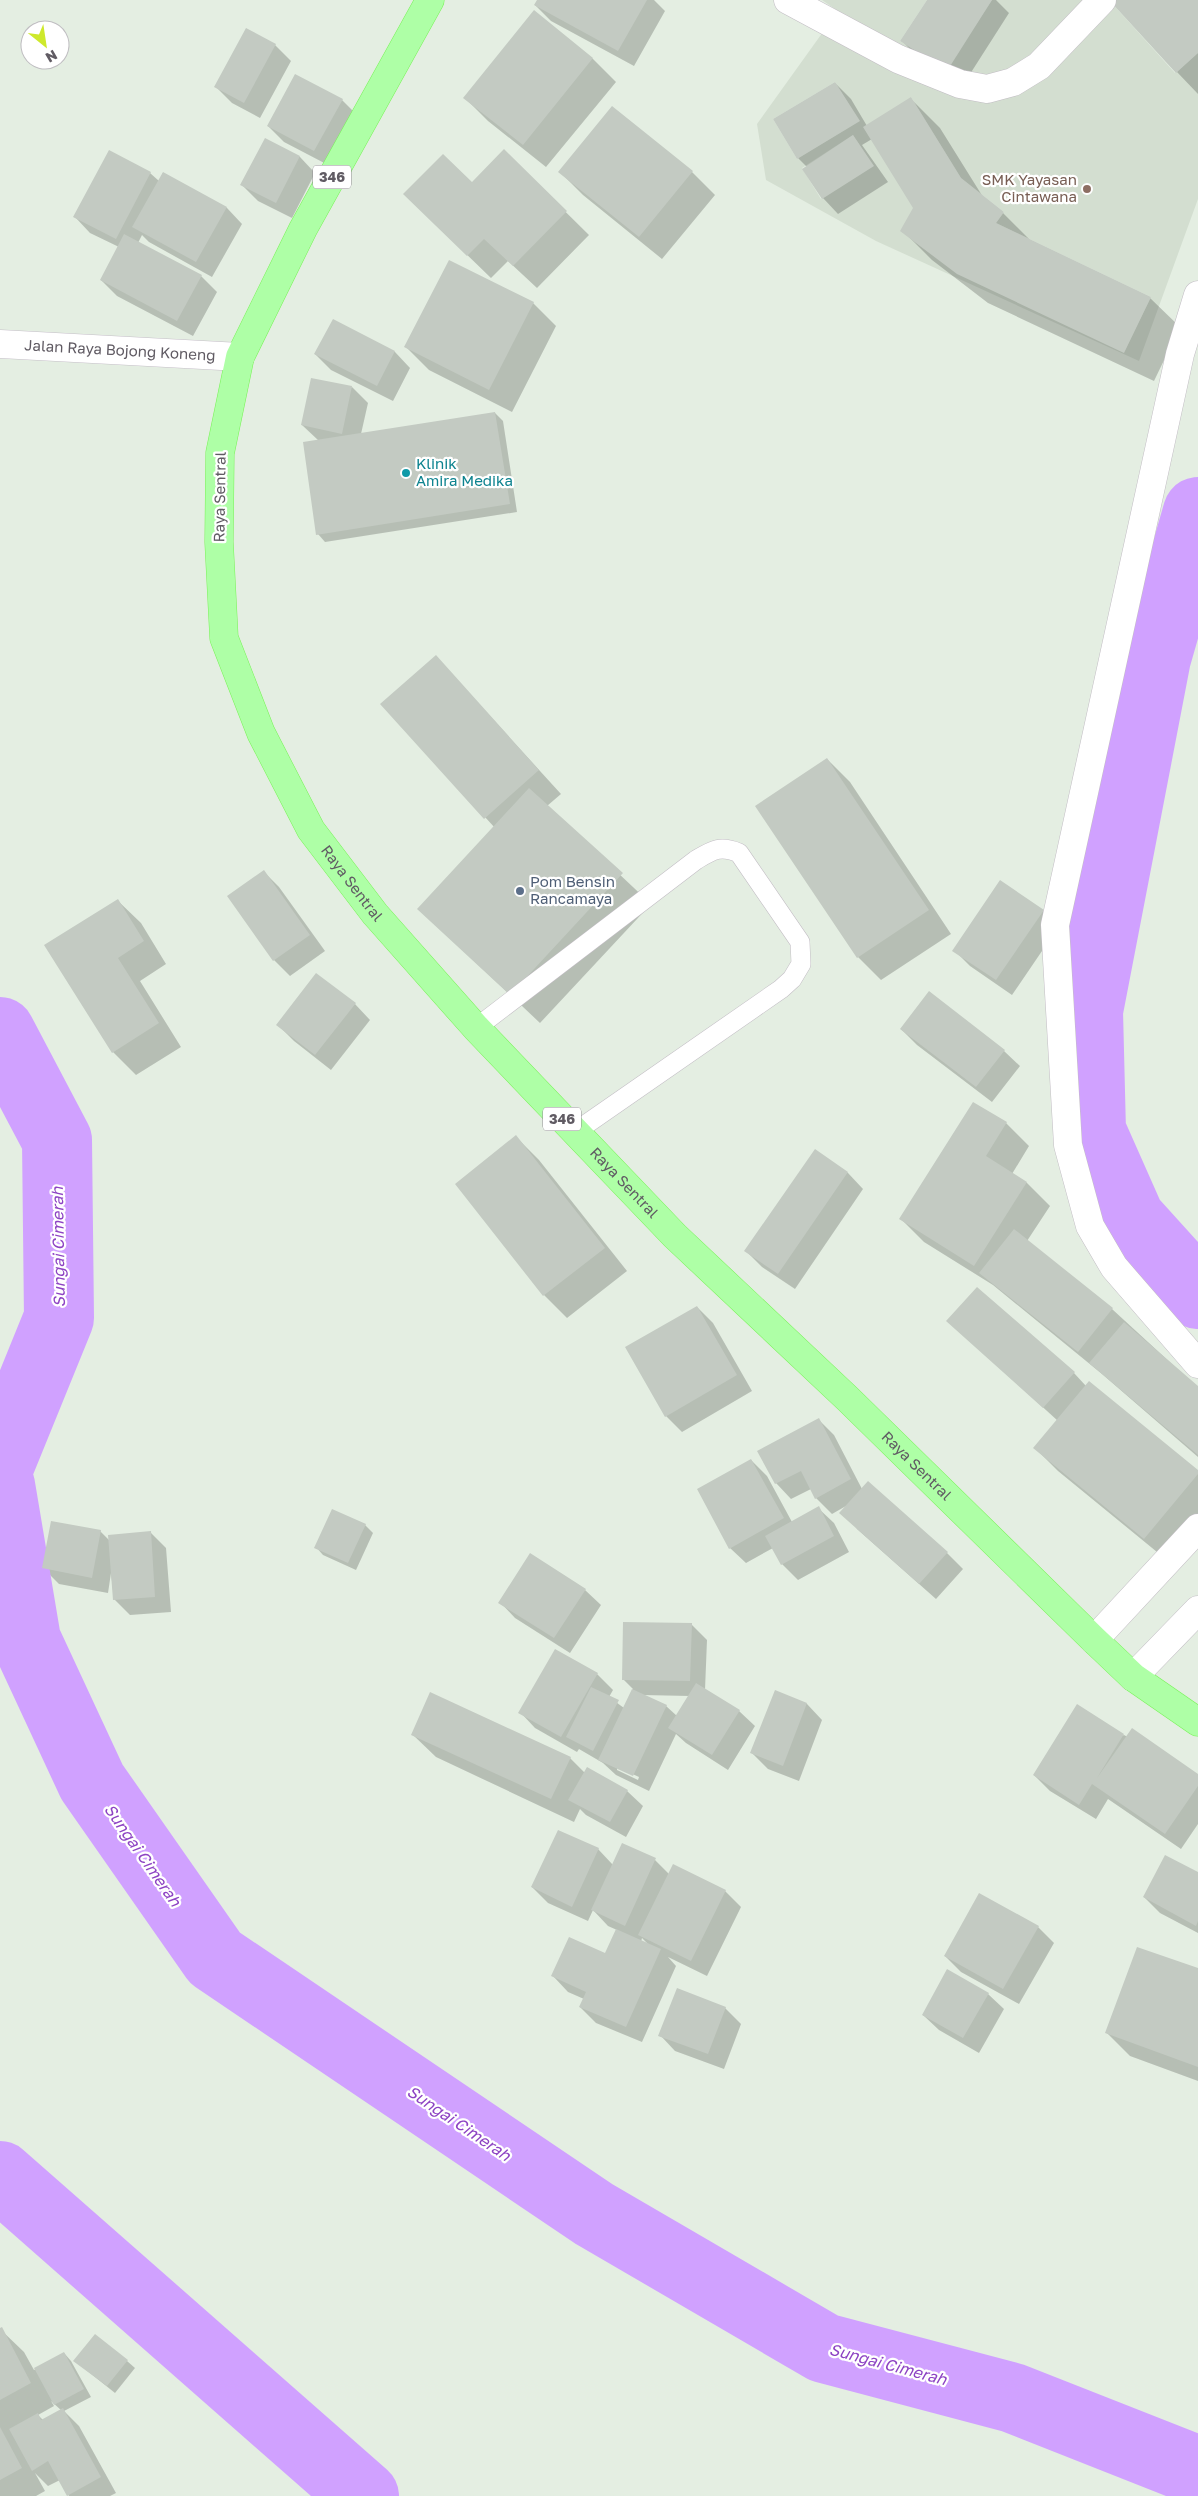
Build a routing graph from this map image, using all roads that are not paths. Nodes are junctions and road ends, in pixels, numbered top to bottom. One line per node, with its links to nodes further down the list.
1 (430, 0): 6 (main road, 346)
2 (788, 0): 3 (street)
3 (1102, 0)
4 (1198, 295): 9 (street)
5 (0, 344): 6 (street, Jalan Raya Bojong Koneng)
6 (240, 357): 7 (main road, Raya Sentral / 346)
7 (476, 1028): 8 (main road, Raya Sentral / 346); 8 (lane)
8 (575, 1132): 12 (main road, Raya Sentral / 346)
9 (1198, 1364)
10 (1198, 1528): 12 (street)
11 (1198, 1610): 13 (street)
12 (1094, 1640): 13 (main road, Raya Sentral / 346)
13 (1133, 1678): 14 (main road, Raya Sentral / 346)
14 (1198, 1722)

